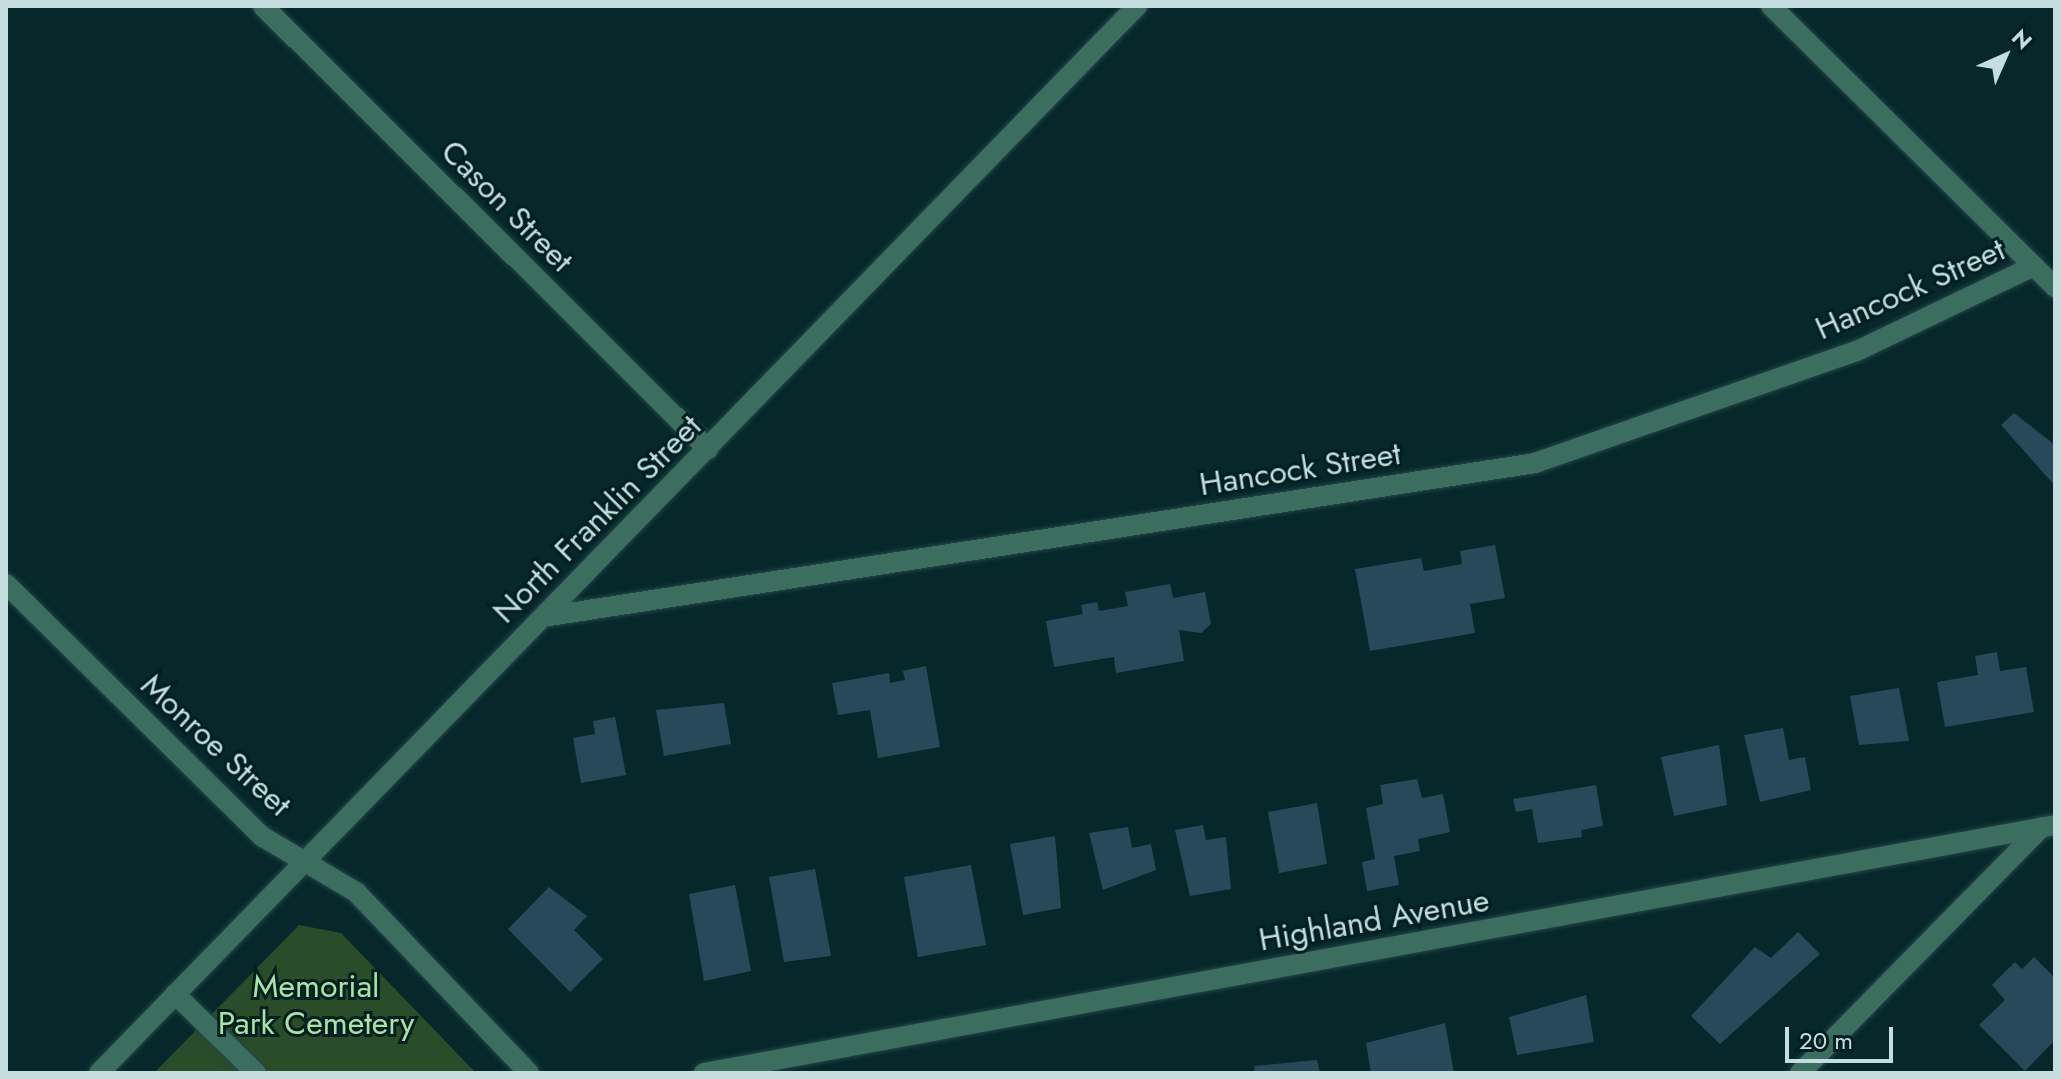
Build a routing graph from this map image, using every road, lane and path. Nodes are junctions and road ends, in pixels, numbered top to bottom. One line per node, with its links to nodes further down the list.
1 (263, 6): 6 (street, Cason Street)
2 (1771, 6): 4 (street)
3 (1128, 9): 6 (street, North Franklin Street)
4 (2034, 266): 5 (street); 8 (street, Hancock Street)
5 (2055, 287)
6 (708, 449): 8 (street, North Franklin Street)
7 (6, 584): 10 (street, Monroe Street)
8 (543, 617): 10 (street, North Franklin Street)
9 (2049, 826): 15 (street, Highland Avenue); 16 (street)
10 (308, 858): 11 (street, North Franklin Street); 14 (street, Monroe Street)
11 (175, 994): 12 (street, North Franklin Street); 13 (street)
12 (99, 1073)
13 (256, 1073)
14 (529, 1073)
15 (704, 1073)
16 (1800, 1073)

